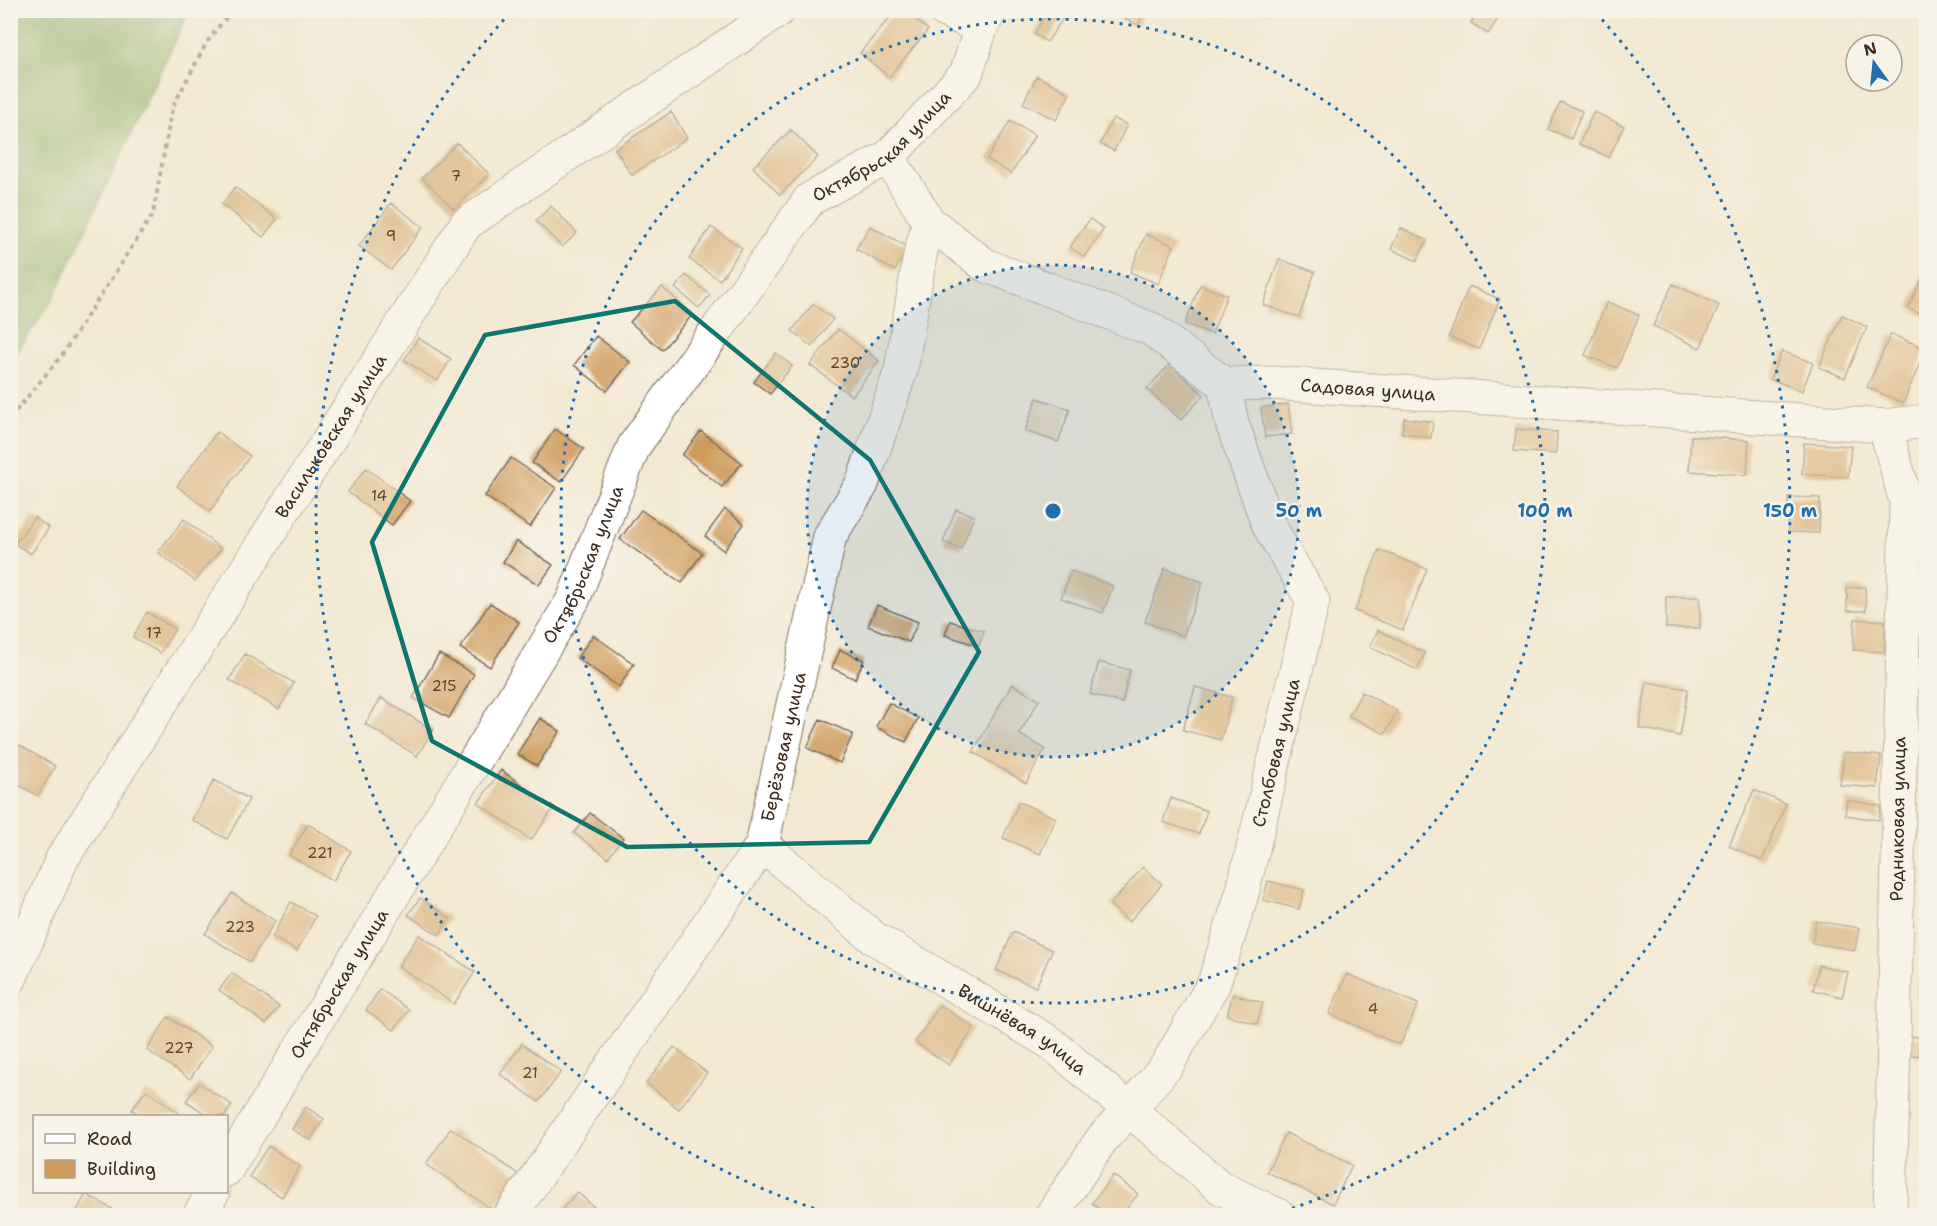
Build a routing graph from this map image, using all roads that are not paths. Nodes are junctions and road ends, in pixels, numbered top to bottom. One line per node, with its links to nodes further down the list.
1 (779, 10): 10 (street, Васильковская улица)
2 (944, 10): 3 (street)
3 (986, 19): 4 (street, Октябрьская улица)
4 (888, 157): 5 (street); 12 (street, Октябрьская улица)
5 (929, 222): 6 (street); 9 (street, Берёзовая улица)
6 (1224, 384): 8 (street, Садовая улица); 11 (street, Столбовая улица)
7 (1926, 420): 8 (street, Садовая улица)
8 (1885, 426): 19 (street, Родниковая улица)
9 (762, 845): 11 (street, Вишнёвая улица); 16 (street, Берёзовая улица)
10 (10, 979)
11 (1129, 1110): 14 (street, Вишнёвая улица); 17 (street, Столбовая улица)
12 (228, 1167)
13 (212, 1193): 15 (street)
14 (1216, 1202): 18 (street, Вишнёвая улица)
15 (199, 1215)
16 (510, 1215)
17 (1051, 1215)
18 (1280, 1215)
19 (1890, 1215)

